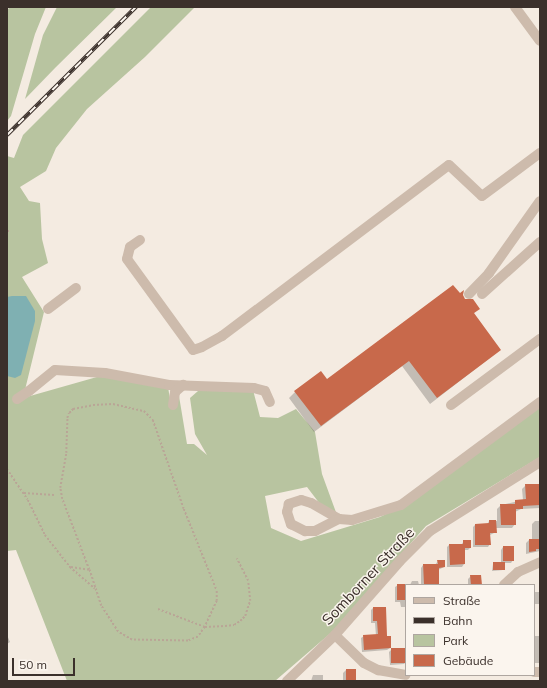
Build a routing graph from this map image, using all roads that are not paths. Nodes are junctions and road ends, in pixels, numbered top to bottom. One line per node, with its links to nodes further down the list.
1 (515, 7): 2 (street)
2 (540, 41)
3 (540, 153): 5 (street)
4 (539, 204): 8 (street)
5 (140, 240)
6 (540, 242): 9 (street)
7 (76, 288): 10 (street)
8 (469, 294)
9 (482, 294)
10 (48, 309)
11 (540, 339): 17 (street)
12 (183, 385): 13 (street); 14 (street); 16 (street)
13 (17, 399)
14 (270, 402)
15 (540, 402): 19 (street)
16 (173, 405)
17 (451, 405)
18 (540, 462): 22 (street, Somborner Straße)
19 (339, 519): 19 (street)
20 (540, 562): 21 (street)
21 (505, 584)
22 (335, 635): 23 (street); 24 (street, Somborner Straße)
23 (405, 675)
24 (287, 681)

